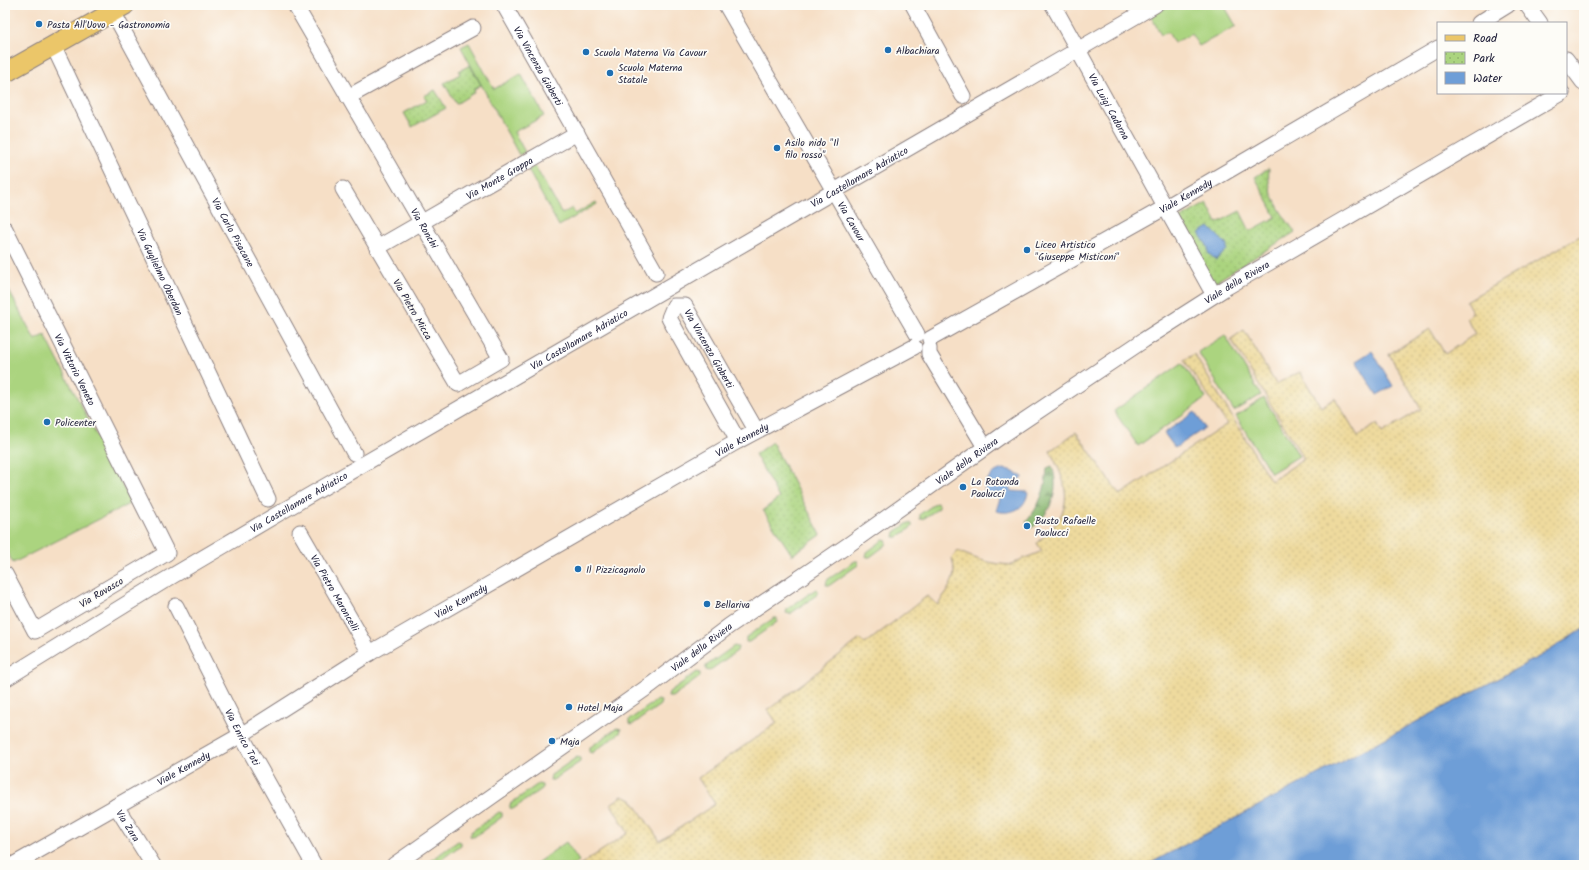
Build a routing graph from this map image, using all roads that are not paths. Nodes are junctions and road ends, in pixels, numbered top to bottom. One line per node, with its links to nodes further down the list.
1 (295, 5): 22 (street, Via Ronchi)
2 (504, 5): 23 (street, Via Vincenzo Gioberti)
3 (726, 5): 25 (street, Via Cavour)
4 (913, 5): 21 (street)
5 (1053, 5): 15 (street, Via Luigi Cadorna)
6 (1155, 5): 15 (street, Via Castellamare Adriatico)
7 (1508, 5): 10 (street)
8 (1528, 5): 11 (street)
9 (119, 8): 13 (main road); 37 (street, Via Carlo Pisacane)
10 (1481, 22)
11 (1539, 22)
12 (473, 28): 22 (street)
13 (53, 45): 17 (main road); 38 (street, Via Guglielmo Oberdan)
14 (1437, 49): 26 (street, Viale Kennedy)
15 (1077, 50): 25 (street, Via Castellamare Adriatico); 26 (street, Via Luigi Cadorna)
16 (1567, 60): 18 (street)
17 (5, 73)
18 (1583, 82): 19 (street)
19 (1567, 90)
20 (1560, 94): 31 (street, Viale della Riviera)
21 (963, 96)
22 (348, 97): 27 (street, Via Ronchi)
23 (577, 133): 27 (street, Via Monte Grappa); 30 (street, Via Vincenzo Gioberti)
24 (344, 189): 29 (street, Via Pietro Micca)
25 (834, 191): 32 (street, Via Cavour); 44 (street, Via Castellamare Adriatico)
26 (1164, 208): 31 (street, Via Luigi Cadorna); 32 (street, Viale Kennedy)
27 (421, 223): 29 (street, Via Monte Grappa); 33 (street, Via Ronchi)
28 (5, 229): 40 (street, Via Vittorio Veneto)
29 (377, 248): 33 (street, Via Pietro Micca)
30 (656, 273)
31 (1214, 295): 36 (street, Viale della Riviera)
32 (923, 342): 34 (street, Viale Kennedy); 36 (street, Via Cavour)
33 (501, 359)
34 (756, 430): 35 (street, Viale Kennedy); 35 (street, Via Vincenzo Gioberti)
35 (738, 441): 43 (street, Viale Kennedy)
36 (985, 447): 50 (street, Viale della Riviera)
37 (354, 453)
38 (268, 499)
39 (300, 532): 43 (street, Via Pietro Maroncelli)
40 (167, 553): 41 (street, Via Ravasco)
41 (5, 574)
42 (176, 606): 45 (street, Via Enrico Toti)
43 (370, 653): 45 (street, Viale Kennedy)
44 (5, 679)
45 (241, 735): 46 (street, Viale Kennedy); 49 (street, Via Enrico Toti)
46 (116, 806): 47 (street, Viale Kennedy); 48 (street, Via Zara)
47 (14, 865)
48 (153, 865)
49 (314, 865)
50 (394, 865)

